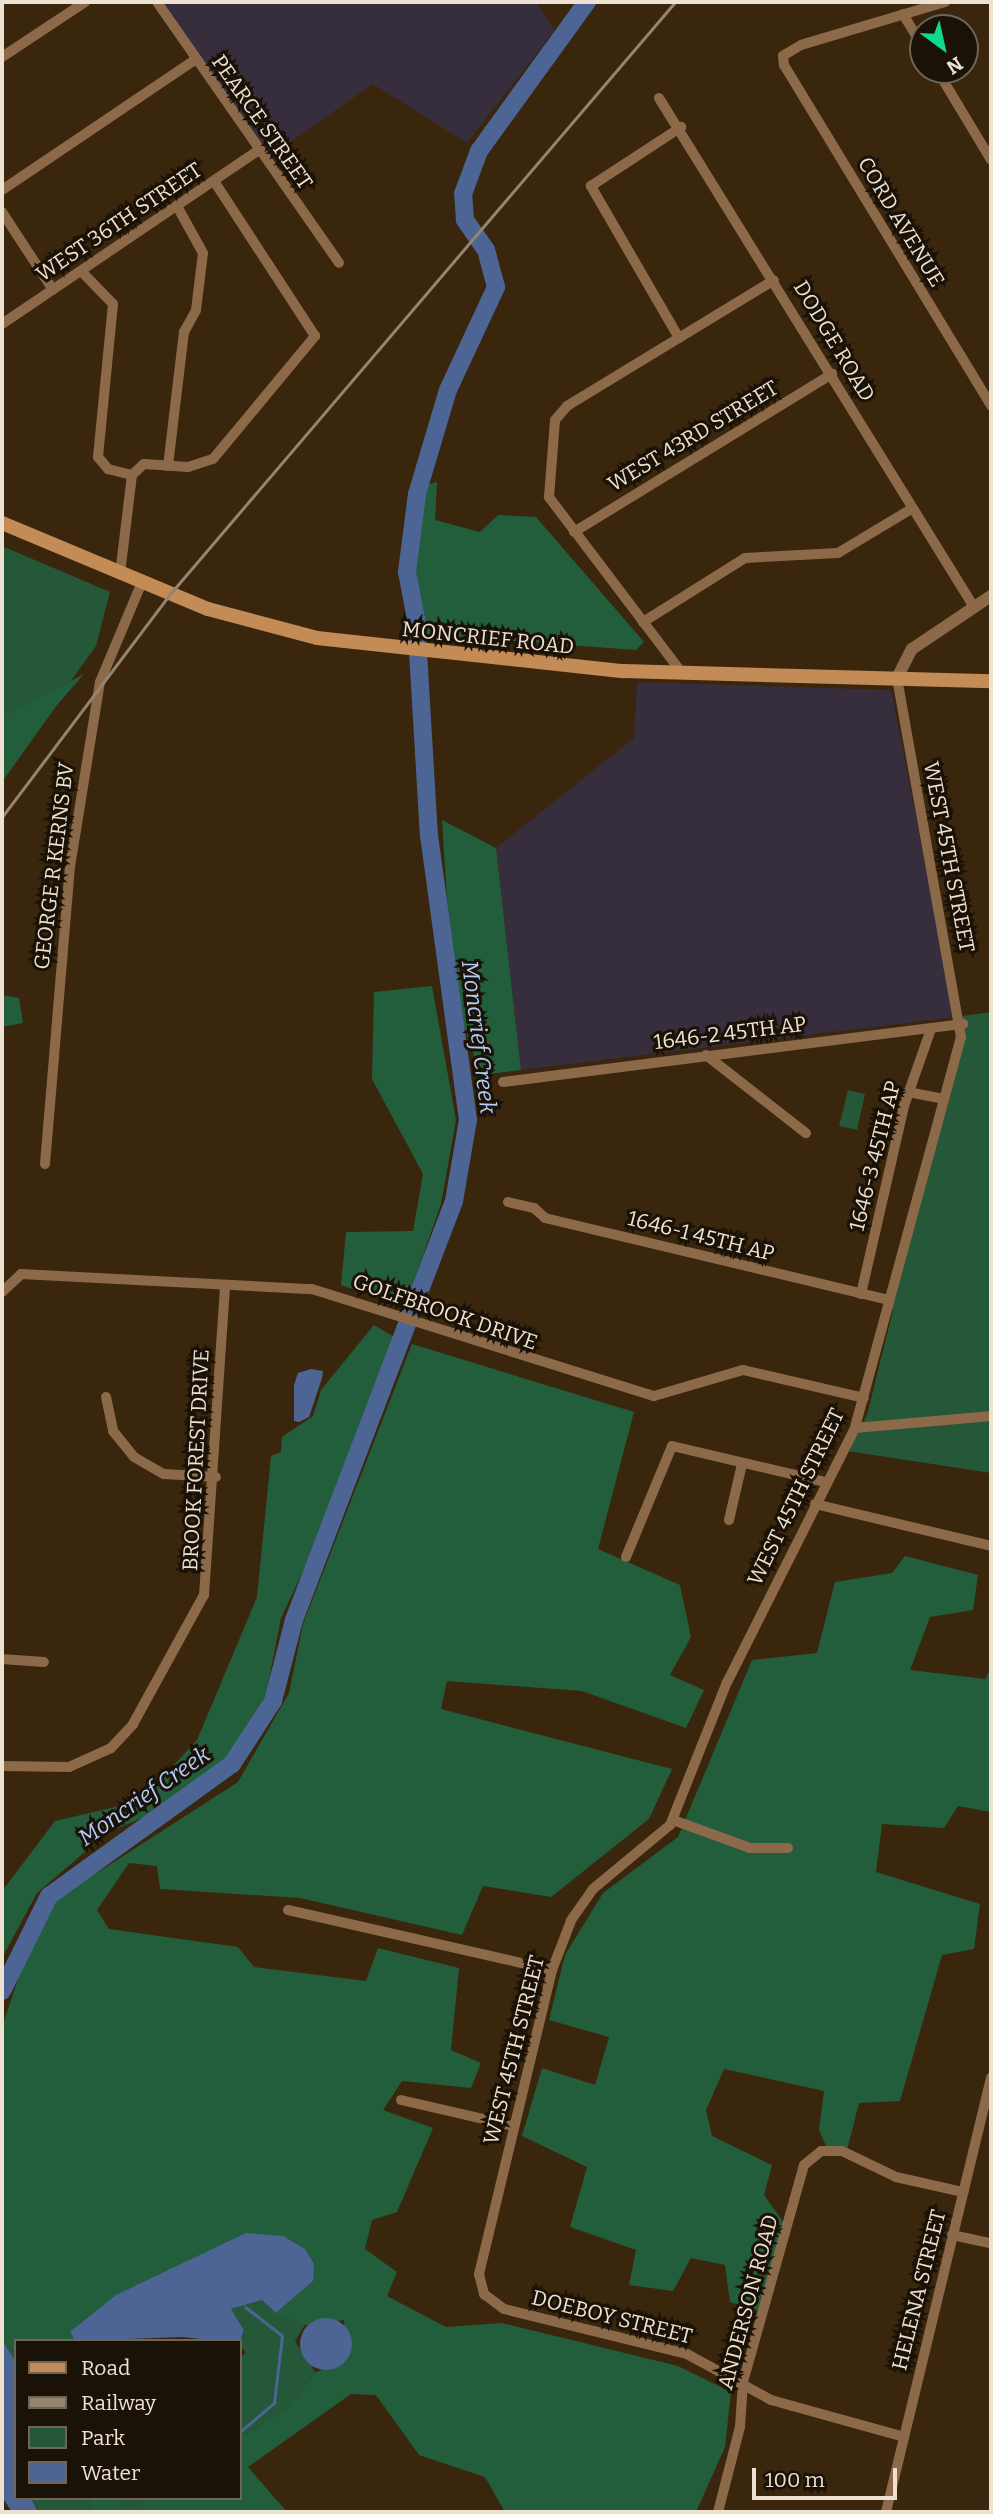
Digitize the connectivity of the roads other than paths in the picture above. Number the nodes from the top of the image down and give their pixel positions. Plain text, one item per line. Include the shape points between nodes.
1 (85, 2) edge
2 (157, 2) edge
3 (945, 2) edge
4 (903, 14) junction
5 (909, 24) edge
6 (2, 57) edge
7 (195, 59) junction
8 (945, 84) edge
9 (659, 98) dead end
10 (681, 127) junction
11 (258, 151) junction
12 (991, 160) edge
13 (214, 181) junction
14 (2, 190) edge
15 (177, 206) junction
16 (2, 212) edge
17 (339, 263) dead end
18 (81, 271) junction
19 (774, 280) junction
20 (53, 290) junction
21 (2, 324) edge
22 (679, 338) junction
23 (832, 374) junction
24 (991, 406) edge
25 (168, 467) junction
26 (132, 475) junction
27 (913, 508) junction
28 (2, 523) edge
29 (574, 532) junction
30 (120, 574) junction
31 (142, 582) junction
32 (991, 596) edge
33 (974, 607) junction
34 (643, 622) junction
35 (682, 673) junction
36 (897, 678) junction
37 (991, 681) edge
38 (962, 1024) junction
39 (931, 1029) junction
40 (706, 1055) junction
41 (503, 1082) dead end
42 (908, 1091) junction
43 (943, 1099) junction
44 (806, 1132) dead end
45 (45, 1164) dead end
46 (508, 1202) dead end
47 (225, 1285) junction
48 (4, 1287) edge
49 (861, 1294) junction
50 (888, 1300) junction
51 (106, 1397) dead end
52 (864, 1398) junction
53 (991, 1416) edge
54 (855, 1428) junction
55 (742, 1464) junction
56 (216, 1477) junction
57 (826, 1482) junction
58 (815, 1504) junction
59 (729, 1520) dead end
60 (991, 1546) edge
61 (626, 1557) dead end
62 (2, 1660) edge
63 (44, 1662) dead end
64 (2, 1766) edge
65 (673, 1820) junction
66 (788, 1848) dead end
67 (288, 1910) dead end
68 (552, 1970) junction
69 (991, 2077) edge
70 (401, 2100) dead end
71 (514, 2126) junction
72 (963, 2192) junction
73 (952, 2235) junction
74 (991, 2243) edge
75 (504, 2309) joint
76 (743, 2382) junction
77 (904, 2437) junction
78 (718, 2512) edge
79 (886, 2512) edge

1 - 6 street
2 - 7 street, PEARCE STREET
3 - 4 street
4 - 5 street
4 - 24 street, CORD AVENUE via 783,56 788,74
7 - 11 street, PEARCE STREET
7 - 14 street
8 - 12 street
9 - 10 street, DODGE ROAD
10 - 19 street, DODGE ROAD
10 - 22 street via 591,186
11 - 13 street, WEST 36TH STREET
11 - 17 street, PEARCE STREET
13 - 15 street, WEST 36TH STREET
13 - 25 street via 315,336 213,459 198,467
15 - 18 street, WEST 36TH STREET
15 - 25 street via 203,253 196,310 184,332
16 - 20 street
18 - 20 street, WEST 36TH STREET
18 - 26 street via 105,288 113,304 98,457 108,469
19 - 22 street
19 - 23 street, DODGE ROAD
20 - 21 street, WEST 36TH STREET
22 - 29 street via 559,413 545,488
23 - 27 street, DODGE ROAD
23 - 29 street, WEST 43RD STREET
25 - 26 street via 144,464
26 - 30 street
27 - 33 street, DODGE ROAD
27 - 34 street via 838,553 745,558
28 - 30 main road, MONCRIEF ROAD
29 - 34 street
30 - 31 main road, MONCRIEF ROAD
31 - 35 main road, MONCRIEF ROAD via 265,627 406,651
31 - 45 street, GEORGE R KERNS BV via 98,695 70,867
32 - 33 street
33 - 36 street via 912,649
34 - 35 street
35 - 36 main road, MONCRIEF ROAD
36 - 37 main road, MONCRIEF ROAD
36 - 38 street, WEST 45TH STREET
38 - 39 street, 1646-2 45TH AP
38 - 43 street, WEST 45TH STREET
39 - 40 street, 1646-2 45TH AP
39 - 42 street, 1646-3 45TH AP
40 - 41 street, 1646-2 45TH AP
40 - 44 street
42 - 43 street
42 - 49 street, 1646-3 45TH AP
43 - 50 street, WEST 45TH STREET
46 - 49 street, 1646-1 45TH AP via 534,1208 545,1218
47 - 48 street, GOLFBROOK DRIVE via 21,1274
47 - 52 street, GOLFBROOK DRIVE via 312,1289 654,1396 743,1370
47 - 56 street, BROOK FOREST DRIVE
49 - 50 street, 1646-1 45TH AP
50 - 52 street, WEST 45TH STREET
51 - 56 street via 113,1431 134,1457 164,1474
52 - 54 street, WEST 45TH STREET
53 - 54 street
54 - 57 street, WEST 45TH STREET
55 - 57 street
55 - 59 street
55 - 61 street via 672,1446
56 - 64 street, BROOK FOREST DRIVE via 208,1583 132,1724 85,1762 49,1769
57 - 58 street, WEST 45TH STREET
58 - 60 street
58 - 65 street, WEST 45TH STREET via 727,1682
62 - 63 street
65 - 66 street via 750,1848
65 - 68 street, WEST 45TH STREET via 593,1889
67 - 68 street
68 - 71 street, WEST 45TH STREET
69 - 72 street, HELENA STREET
70 - 71 street
71 - 75 street, WEST 45TH STREET via 479,2274 484,2294
72 - 73 street, HELENA STREET
72 - 76 street, ANDERSON ROAD via 895,2177 842,2151 821,2151 804,2165
73 - 74 street
73 - 77 street, HELENA STREET
75 - 76 street, DOEBOY STREET via 687,2354
76 - 77 street, DOEBOY STREET via 771,2400
76 - 78 street, ANDERSON ROAD via 740,2427
77 - 79 street, HELENA STREET

